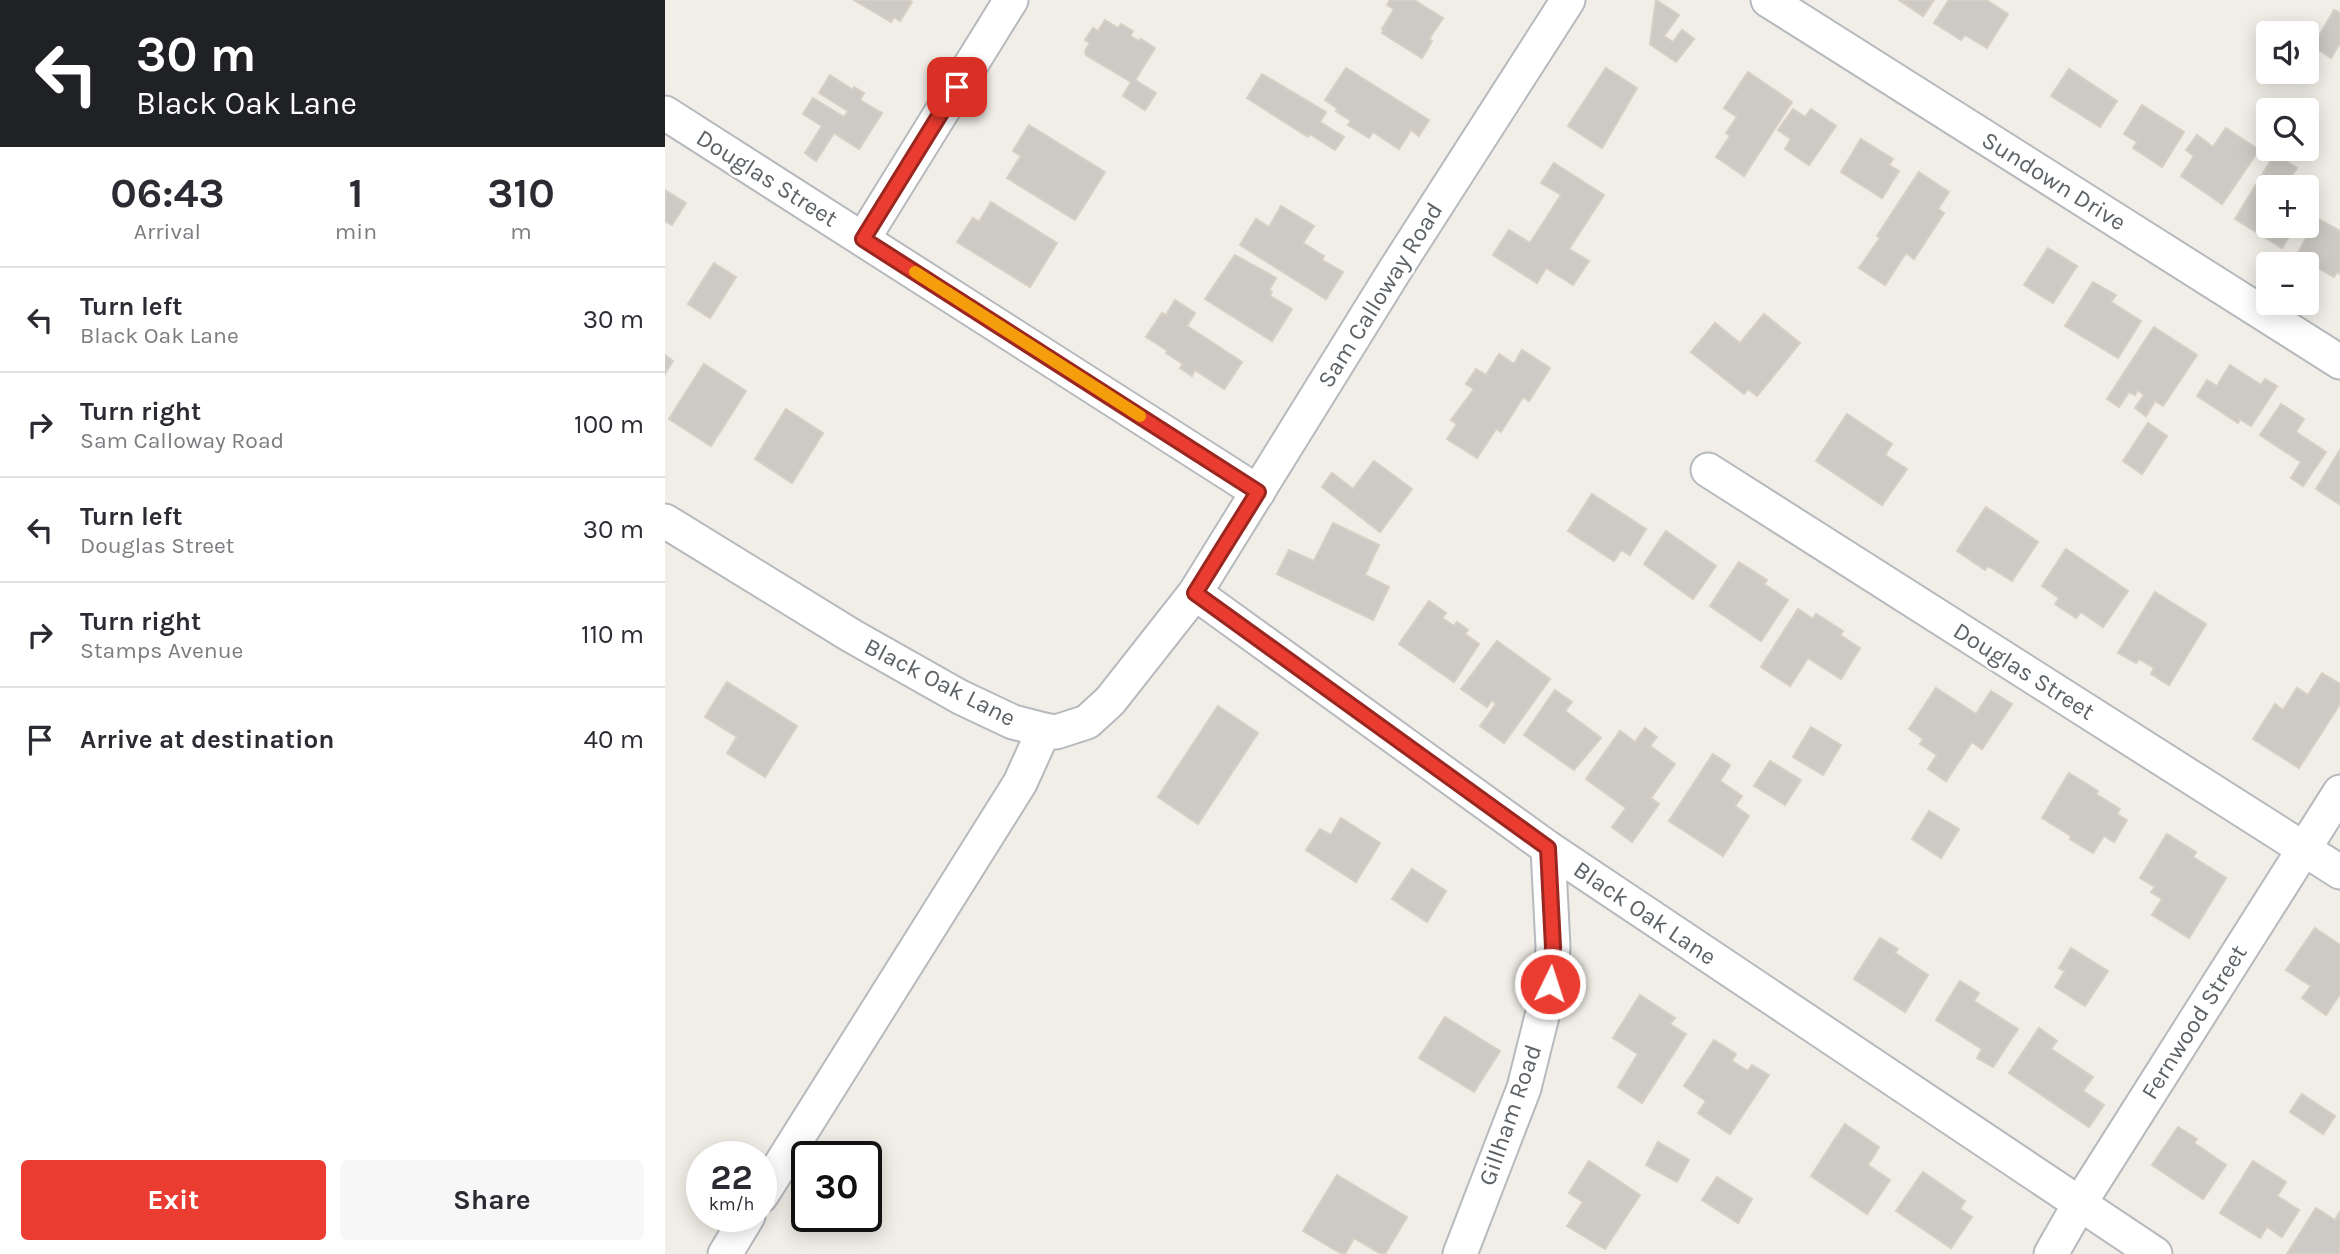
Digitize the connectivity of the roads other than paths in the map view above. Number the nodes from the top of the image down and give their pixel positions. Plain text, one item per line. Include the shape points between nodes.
1 (1011, 0) edge
2 (1568, 0) edge
3 (1768, 0) edge
4 (665, 113) edge
5 (863, 239) junction
6 (2340, 362) edge
7 (1708, 470) dead end
8 (1258, 492) junction
9 (665, 520) edge
10 (1195, 593) junction
11 (1044, 730) junction
12 (2340, 792) edge
13 (1548, 848) junction
14 (2304, 849) junction
15 (2340, 872) edge
16 (777, 1170) edge
17 (2080, 1203) junction
18 (738, 1232) edge
19 (725, 1254) edge
20 (1460, 1254) edge
21 (2051, 1254) edge
22 (2155, 1254) edge

1 - 5 street
2 - 8 street, Sam Calloway Road
3 - 6 street, Sundown Drive
4 - 5 street, Douglas Street
5 - 8 street, Douglas Street
7 - 14 street, Douglas Street
8 - 10 street, Sam Calloway Road
9 - 11 street, Black Oak Lane via 960,697 1013,722
10 - 11 street, Black Oak Lane via 1110,701 1087,722 1056,732
10 - 13 street, Black Oak Lane
11 - 16 street via 1020,783
12 - 14 street, Fernwood Street
13 - 17 street, Black Oak Lane
13 - 20 street, Gillham Road via 1553,947 1550,984 1524,1088
14 - 15 street, Douglas Street
14 - 17 street, Fernwood Street
17 - 21 street, Fernwood Street
17 - 22 street, Black Oak Lane
18 - 19 street

